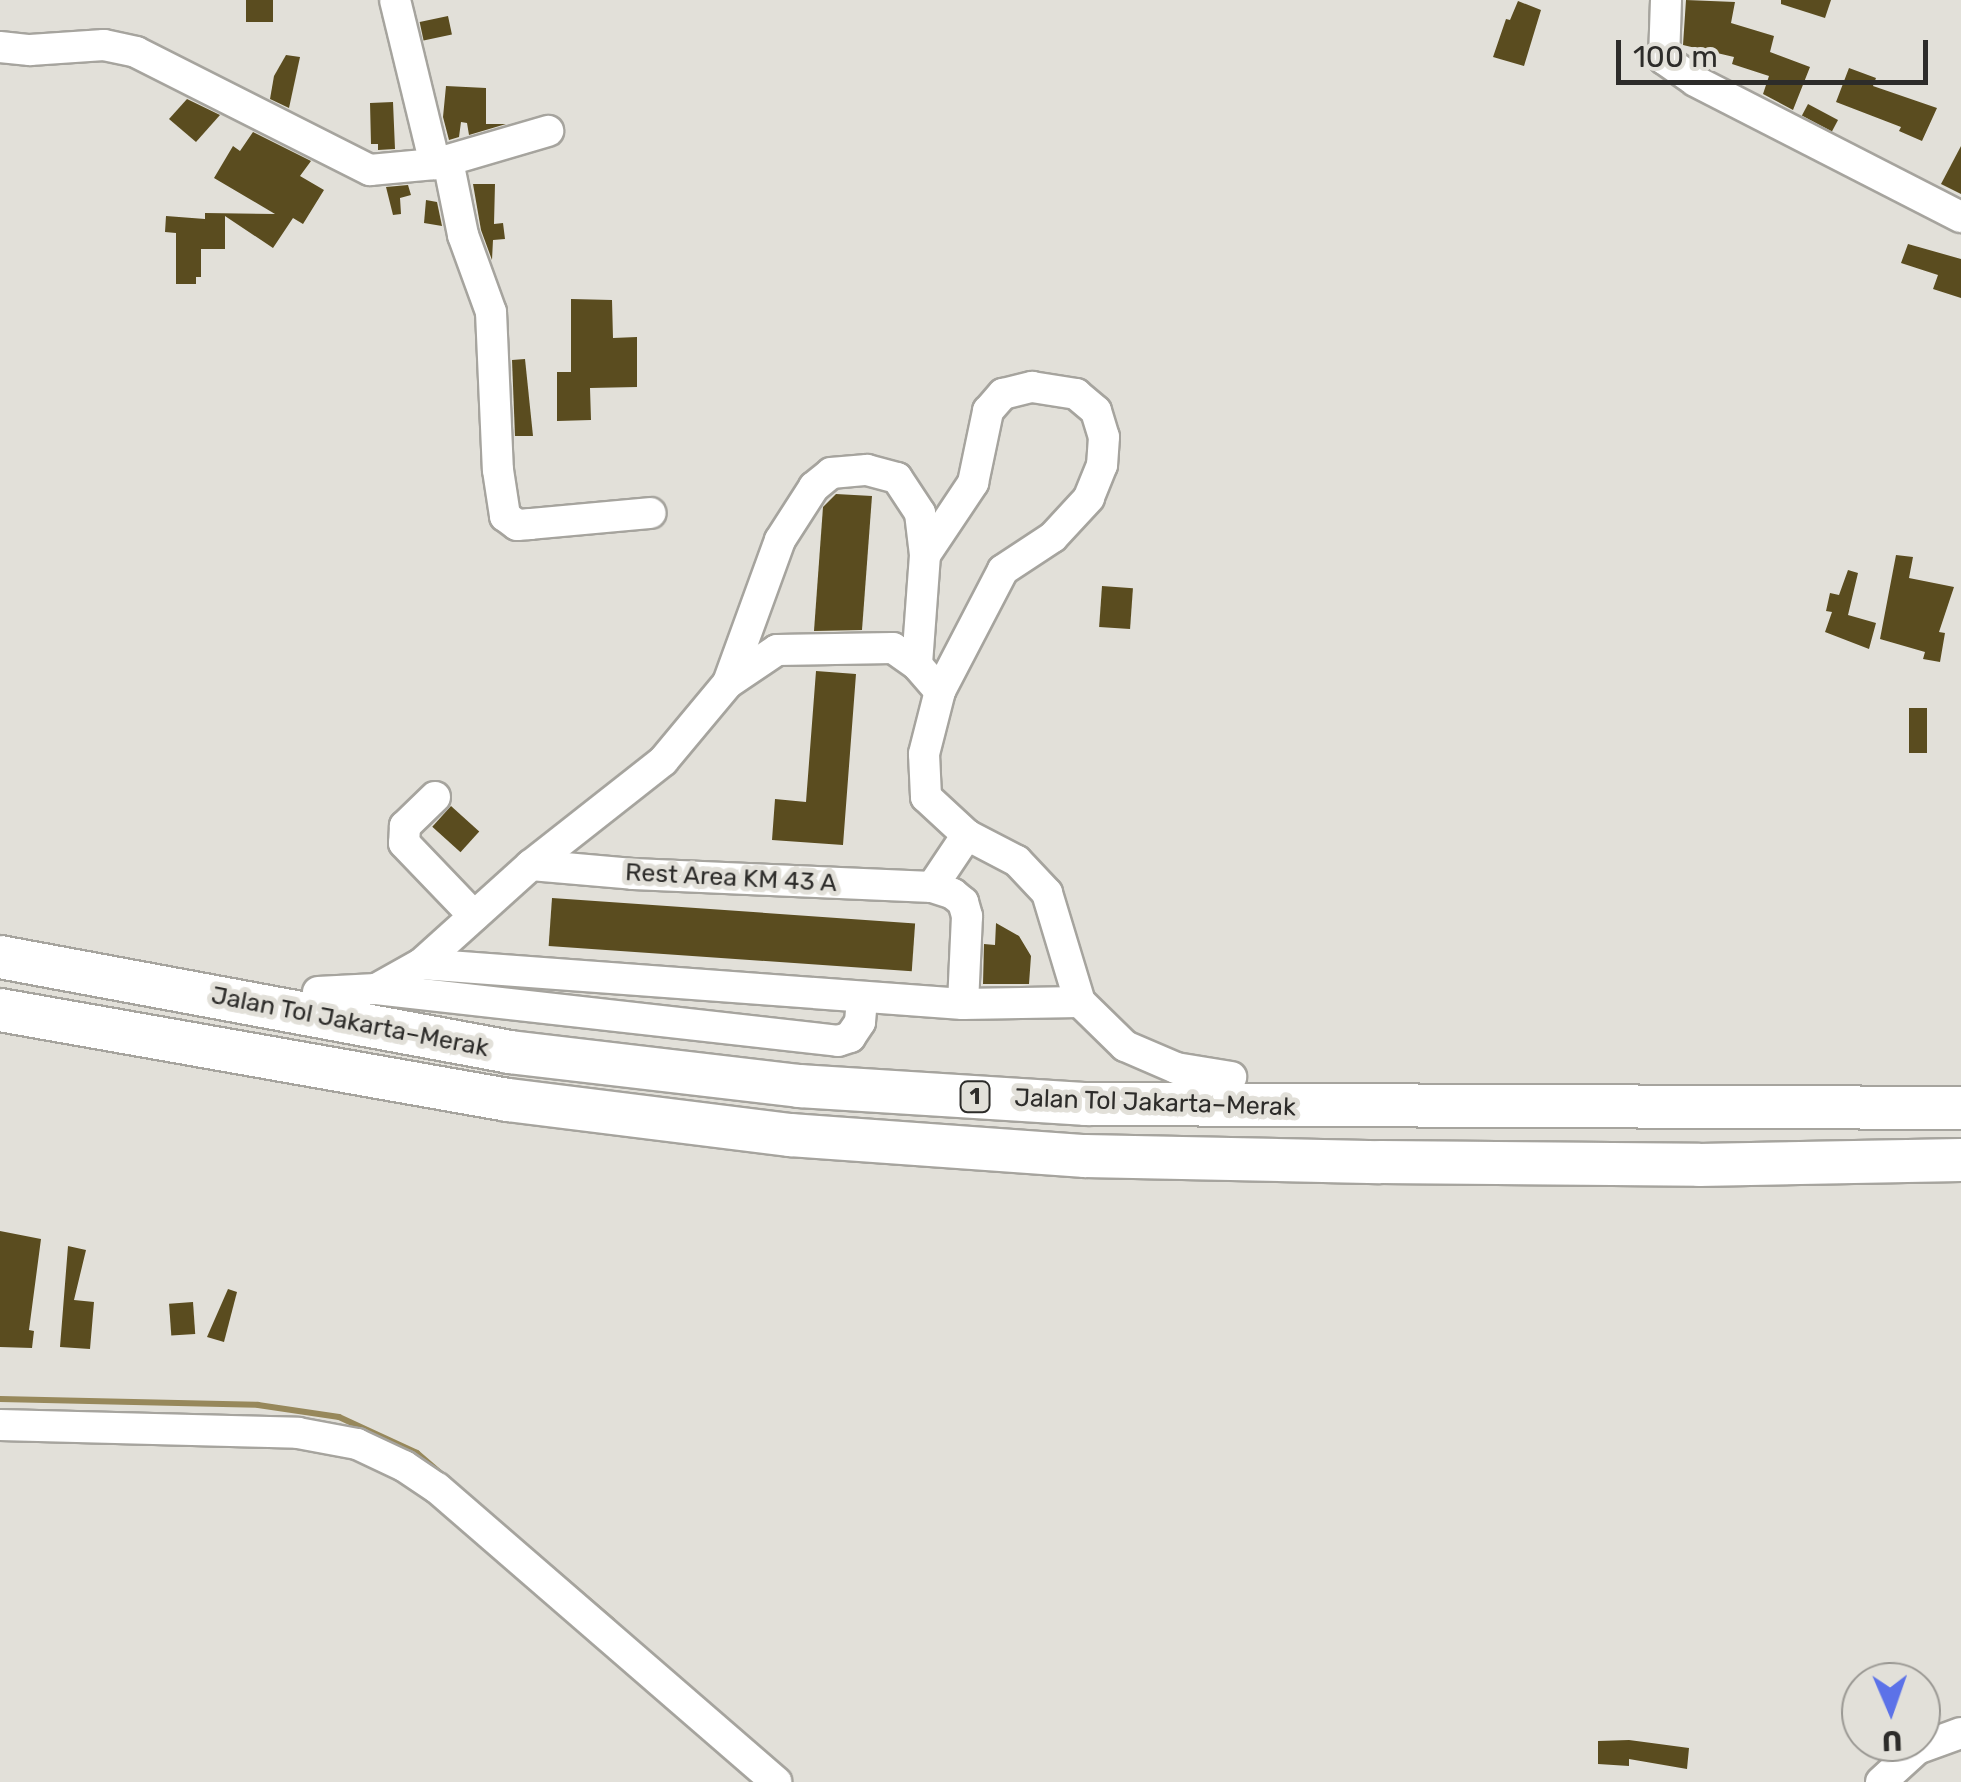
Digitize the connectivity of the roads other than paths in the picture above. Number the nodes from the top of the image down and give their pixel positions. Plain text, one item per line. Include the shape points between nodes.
1 (395, 0) edge
2 (1666, 0) edge
3 (0, 47) edge
4 (548, 131) dead end
5 (441, 162) junction
6 (1961, 217) edge
7 (651, 513) dead end
8 (925, 555) junction
9 (917, 666) junction
10 (728, 683) junction
11 (940, 691) junction
12 (434, 797) dead end
13 (967, 835) junction
14 (531, 865) junction
15 (932, 888) junction
16 (474, 916) junction
17 (0, 941) edge
18 (0, 957) edge
19 (421, 964) junction
20 (631, 982) junction
21 (376, 989) junction
22 (318, 992) joint
23 (862, 998) junction
24 (1080, 1002) junction
25 (963, 1004) junction
26 (0, 1010) edge
27 (630, 1017) junction
28 (1232, 1077) joint
29 (1961, 1108) edge
30 (1693, 1110) junction
31 (1961, 1160) edge
32 (0, 1424) edge
33 (1961, 1733) edge
34 (776, 1782) edge
35 (1881, 1782) edge

1 - 5 street
2 - 6 street via 1664,59 1695,82
3 - 5 street via 104,45 136,52 354,165 384,171
4 - 5 street
5 - 7 street via 492,312 505,516 530,524
8 - 9 street
8 - 10 street via 920,513 898,478 867,470 831,473 814,487 780,540
8 - 11 street via 973,483 988,410 1003,394 1032,386 1076,394 1096,411 1103,451 1090,498 1053,537 1003,570
9 - 10 street via 893,648 777,650
9 - 11 street
10 - 14 street via 663,762
11 - 13 street via 924,754 926,797
12 - 16 street via 405,826 404,843
13 - 15 street
13 - 24 street via 1017,862 1047,893
14 - 15 street, Rest Area KM 43 A
14 - 16 street
15 - 25 street via 958,897 967,916
16 - 19 street
17 - 22 highway
18 - 30 highway, Jalan Tol Jakarta–Merak / 1 via 510,1052 800,1086 1086,1104
19 - 20 street
19 - 21 street
20 - 23 street
20 - 27 street
21 - 22 street
21 - 27 street
23 - 25 street
23 - 27 street via 860,1022 838,1042
24 - 25 street
24 - 28 street via 1126,1046 1176,1068
26 - 31 highway, Jalan Tol Jakarta–Merak / 1 via 508,1100 810,1136 1085,1156 1700,1165
28 - 30 highway via 1312,1088
29 - 30 highway, Jalan Tol Jakarta–Merak / 1
32 - 34 street via 298,1433 357,1444 389,1458 499,1539
33 - 35 street via 1917,1750

